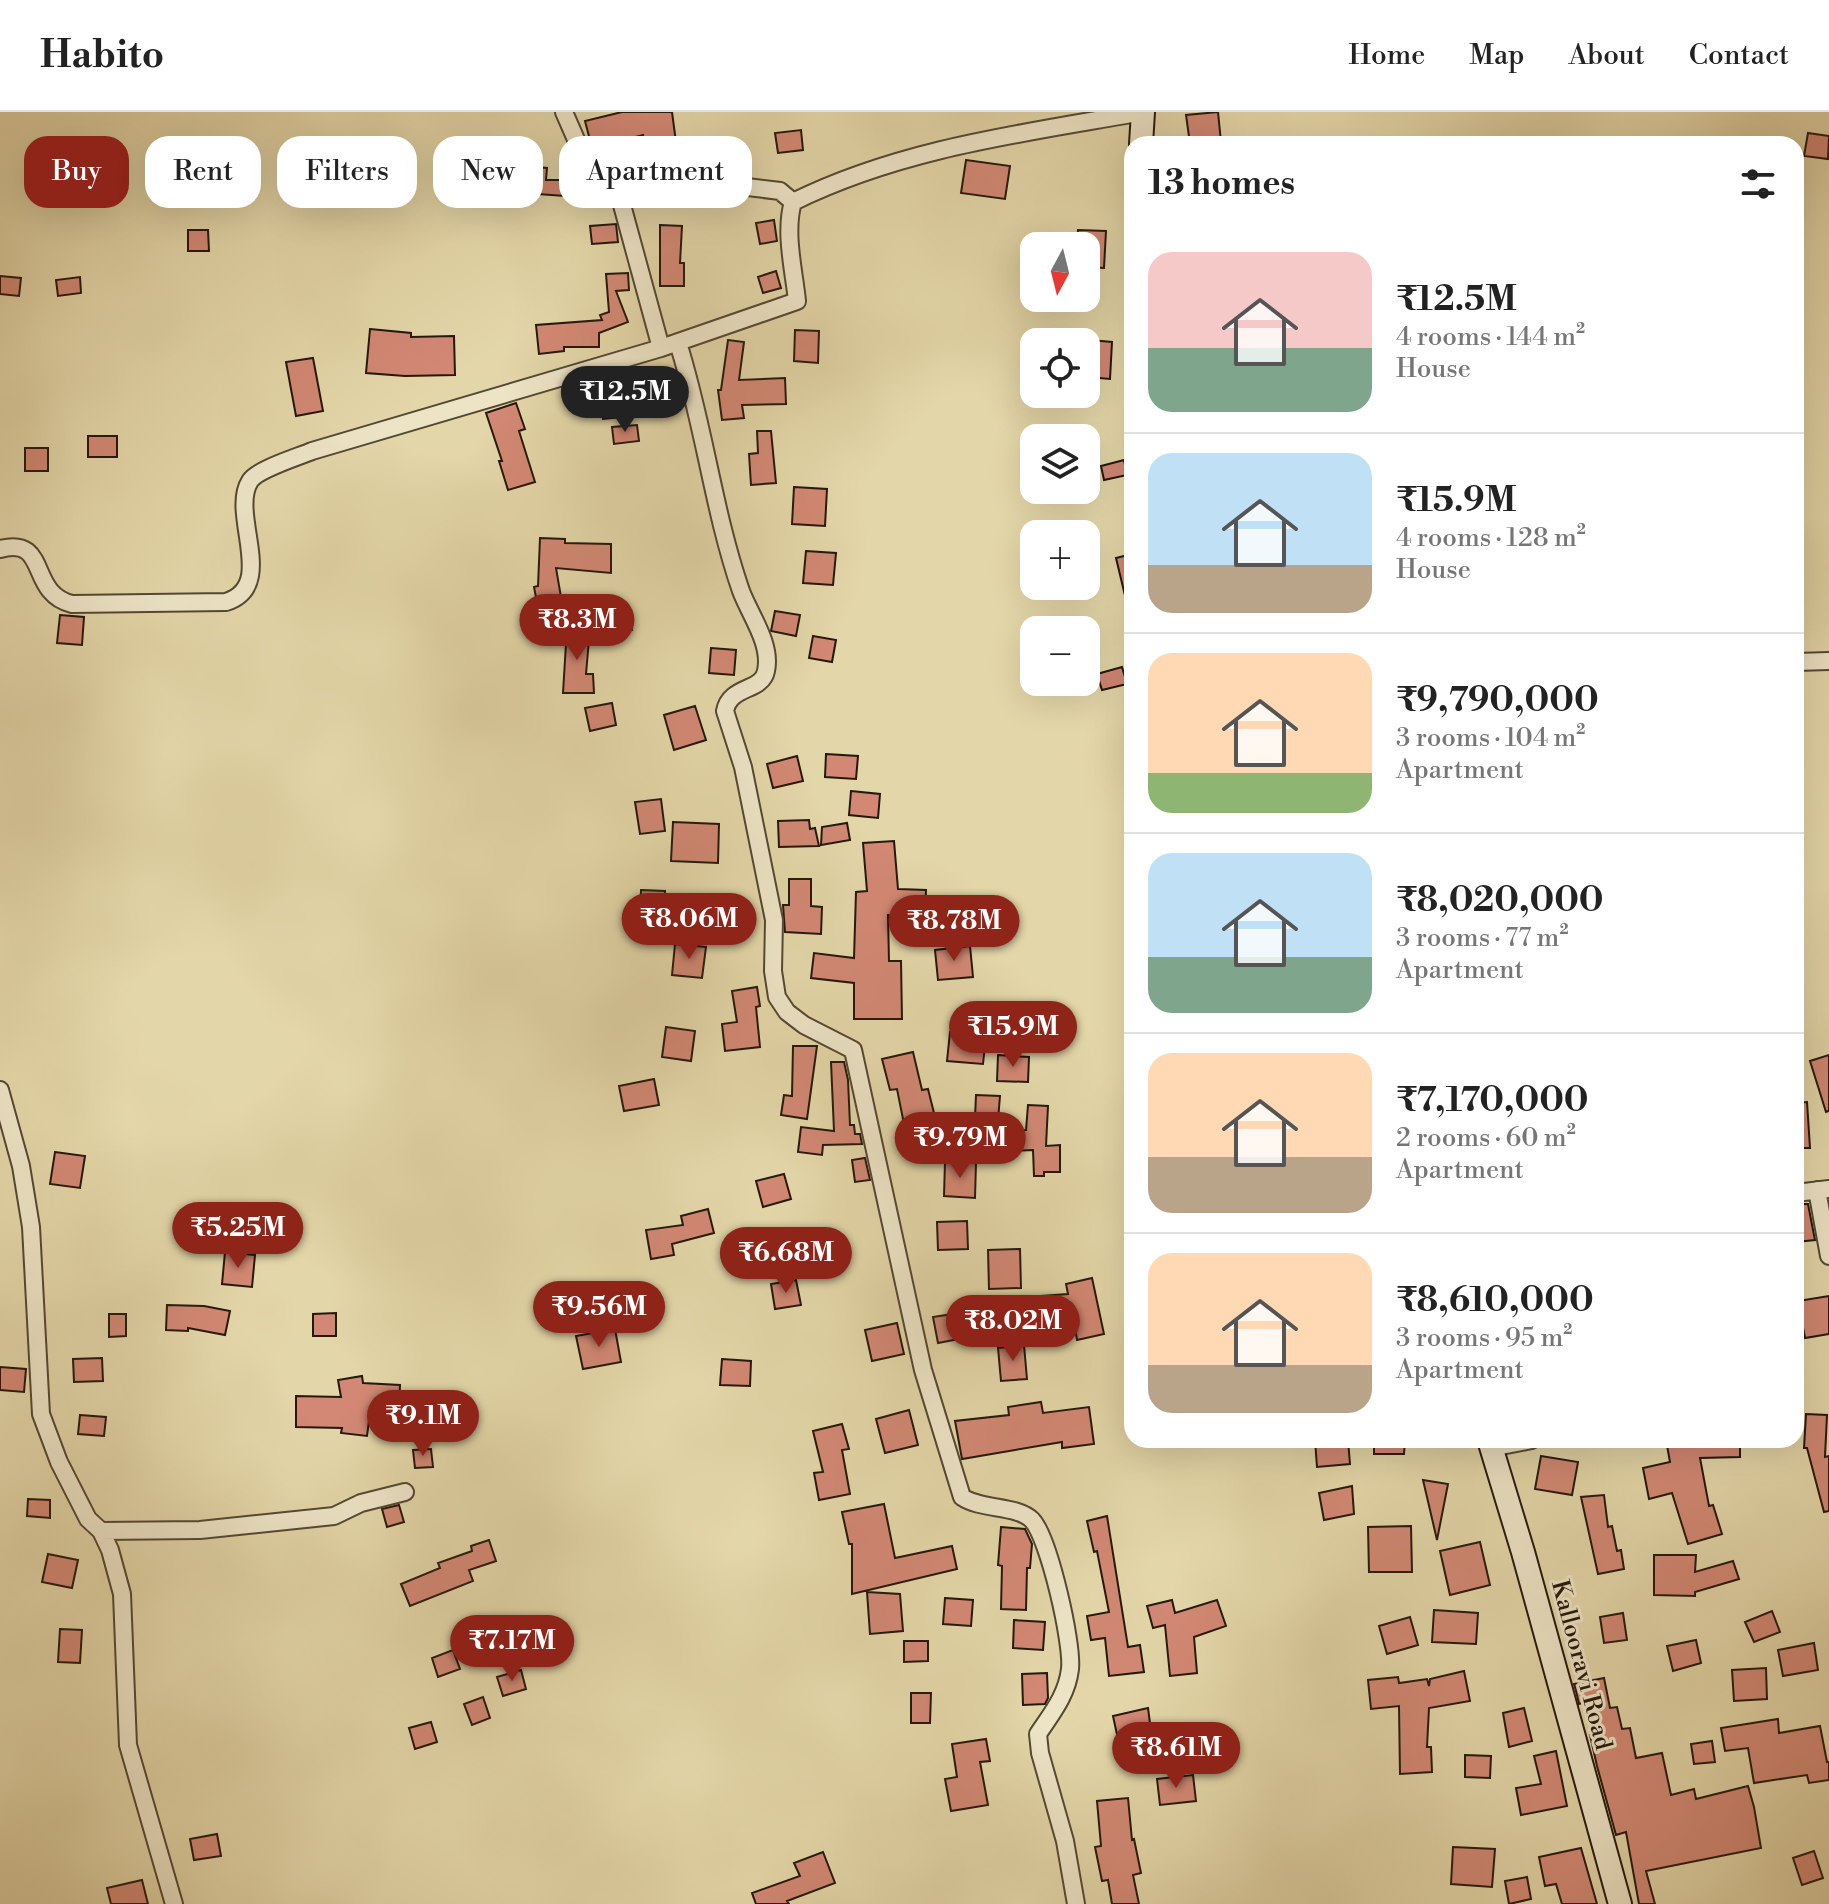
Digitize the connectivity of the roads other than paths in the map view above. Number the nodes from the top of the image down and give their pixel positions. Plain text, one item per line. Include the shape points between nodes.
1 (564, 112) edge
2 (1143, 112) edge
3 (574, 136) edge
4 (1142, 136) edge
5 (752, 188) edge
6 (793, 202) junction
7 (623, 208) edge
8 (678, 343) junction
9 (661, 348) junction
10 (0, 549) edge
11 (1829, 661) edge
12 (1804, 662) edge
13 (0, 1090) edge
14 (1823, 1190) edge
15 (1829, 1256) edge
16 (1491, 1448) edge
17 (405, 1492) dead end
18 (101, 1531) junction
19 (174, 1904) edge
20 (1076, 1904) edge
21 (1620, 1904) edge

1 - 3 street
2 - 4 main road
2 - 6 street via 958,144 846,177
5 - 6 street via 780,191
6 - 8 street via 790,235 797,301
7 - 9 street
8 - 9 street
8 - 20 street via 741,592 766,659 762,679 731,696 725,711 763,857 774,920 777,997 804,1025 853,1050 923,1370 962,1497 1023,1514 1033,1521 1046,1551 1071,1666 1064,1696 1038,1734
9 - 10 street via 312,451 257,475 248,483 245,508 248,583 238,598 226,602 61,601 25,548
11 - 12 street
13 - 18 street via 31,1227 41,1414 88,1519
14 - 15 street
16 - 21 main road, Kallooravi Road
17 - 18 street via 334,1516 200,1530
18 - 19 street via 122,1594 128,1745

